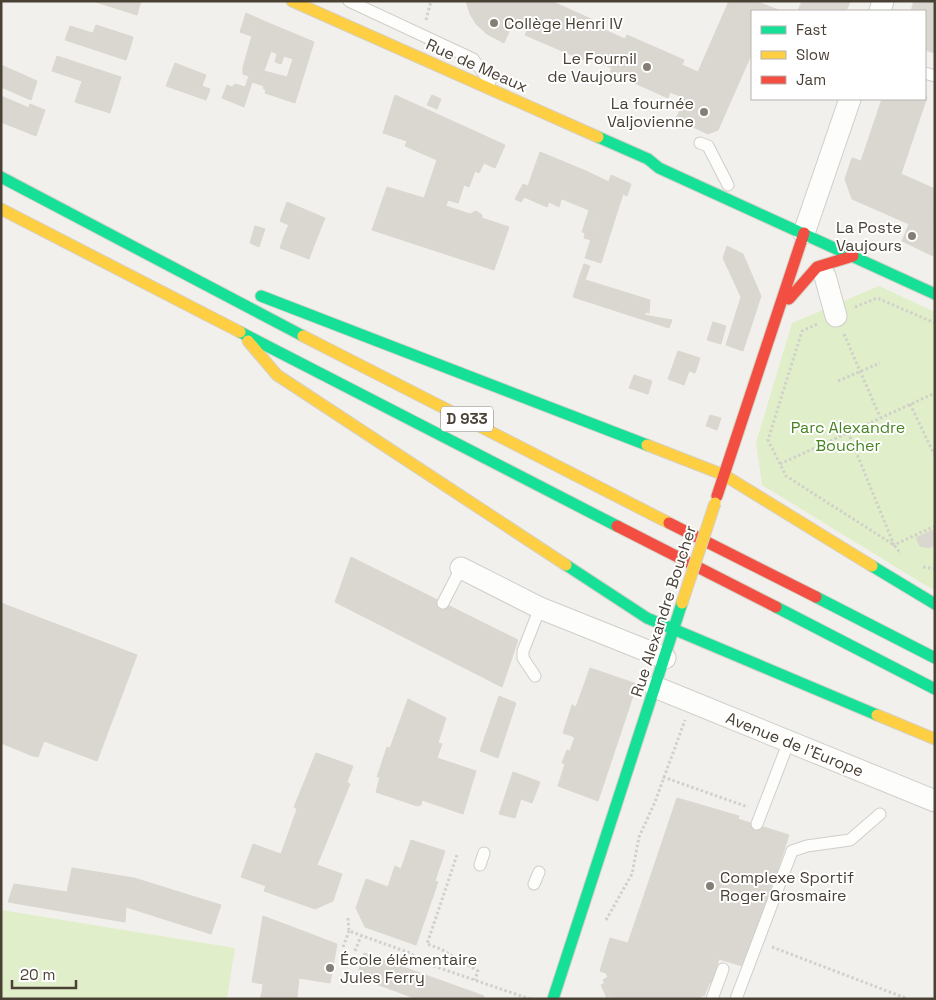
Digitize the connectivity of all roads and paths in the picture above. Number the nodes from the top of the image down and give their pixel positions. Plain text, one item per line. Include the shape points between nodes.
1 (292, 1) edge
2 (349, 1) edge
3 (496, 92) junction
4 (850, 100) edge
5 (700, 143) dead end
6 (648, 159) junction
7 (1, 177) edge
8 (732, 187) joint
9 (1, 209) edge
10 (804, 220) junction
11 (853, 256) junction
12 (825, 276) dead end
13 (191, 279) junction
14 (935, 286) edge
15 (935, 294) edge
16 (778, 314) junction
17 (836, 316) junction
18 (935, 323) edge
19 (238, 330) junction
20 (880, 363) dead end
21 (860, 371) junction
22 (838, 381) dead end
23 (935, 393) edge
24 (910, 404) junction
25 (880, 417) junction
26 (848, 432) junction
27 (935, 456) edge
28 (780, 464) junction
29 (724, 476) junction
30 (935, 526) edge
31 (894, 545) junction
32 (903, 556) dead end
33 (915, 565) dead end
34 (461, 568) joint
35 (935, 569) edge
36 (443, 603) dead end
37 (935, 604) edge
38 (540, 608) junction
39 (674, 631) junction
40 (665, 658) junction
41 (935, 658) edge
42 (535, 676) dead end
43 (655, 687) junction
44 (935, 689) edge
45 (688, 714) dead end
46 (935, 739) edge
47 (789, 741) junction
48 (663, 777) junction
49 (935, 801) edge
50 (761, 812) junction
51 (880, 814) dead end
52 (756, 824) dead end
53 (484, 853) dead end
54 (457, 855) dead end
55 (480, 865) dead end
56 (539, 872) dead end
57 (534, 884) dead end
58 (348, 918) dead end
59 (604, 925) dead end
60 (349, 931) junction
61 (361, 936) junction
62 (757, 941) junction
63 (344, 947) dead end
64 (356, 951) dead end
65 (723, 969) dead end
66 (475, 980) junction
67 (531, 999) edge
68 (553, 999) edge
69 (712, 999) edge
70 (736, 999) edge
71 (908, 999) edge

1 - 3 main road, Rue de Meaux
2 - 3 lane via 473,58
3 - 6 main road, Rue de Meaux via 535,103
4 - 10 street
5 - 8 lane via 708,146
6 - 8 main road, Rue de Meaux via 662,159
6 - 10 main road, Rue de Meaux via 659,168
7 - 13 main road, D 933
9 - 19 main road, D 933
10 - 11 main road, Rue de Meaux
10 - 14 main road, Rue de Meaux via 821,232
10 - 16 main road, Rue Alexandre Boucher
11 - 15 main road, Rue de Meaux
11 - 16 main road via 817,267
12 - 17 street
13 - 29 main road via 256,294
13 - 41 main road, D 933
16 - 29 main road, Rue Alexandre Boucher
17 - 18 path via 877,298
17 - 21 path
17 - 28 path via 802,331 768,440
19 - 39 main road via 277,375 639,614
19 - 44 main road, D 933
20 - 21 path
21 - 22 path
21 - 25 path
23 - 24 path
24 - 25 path
24 - 27 path
25 - 26 path
26 - 28 path
26 - 31 path
28 - 31 path via 786,476
29 - 37 main road
29 - 39 main road, Rue Alexandre Boucher, bridge
30 - 31 path
31 - 32 path
33 - 35 path
34 - 36 lane
34 - 38 street
38 - 40 street
38 - 42 lane via 523,651 523,658
39 - 40 main road, Rue Alexandre Boucher
39 - 46 main road
40 - 43 main road, Rue Alexandre Boucher
43 - 47 street, Avenue de l'Europe
43 - 68 main road, Rue Alexandre Boucher
45 - 48 path
47 - 49 street, Avenue de l'Europe
47 - 50 lane
48 - 50 path
48 - 59 path via 639,837 632,874
50 - 52 lane
51 - 62 lane via 850,840 792,851
53 - 55 lane
54 - 66 path via 427,944 478,971
56 - 57 lane
58 - 60 path
60 - 61 path
60 - 63 path
61 - 64 path
61 - 66 path
62 - 70 lane
62 - 71 path
65 - 69 lane
66 - 67 path

